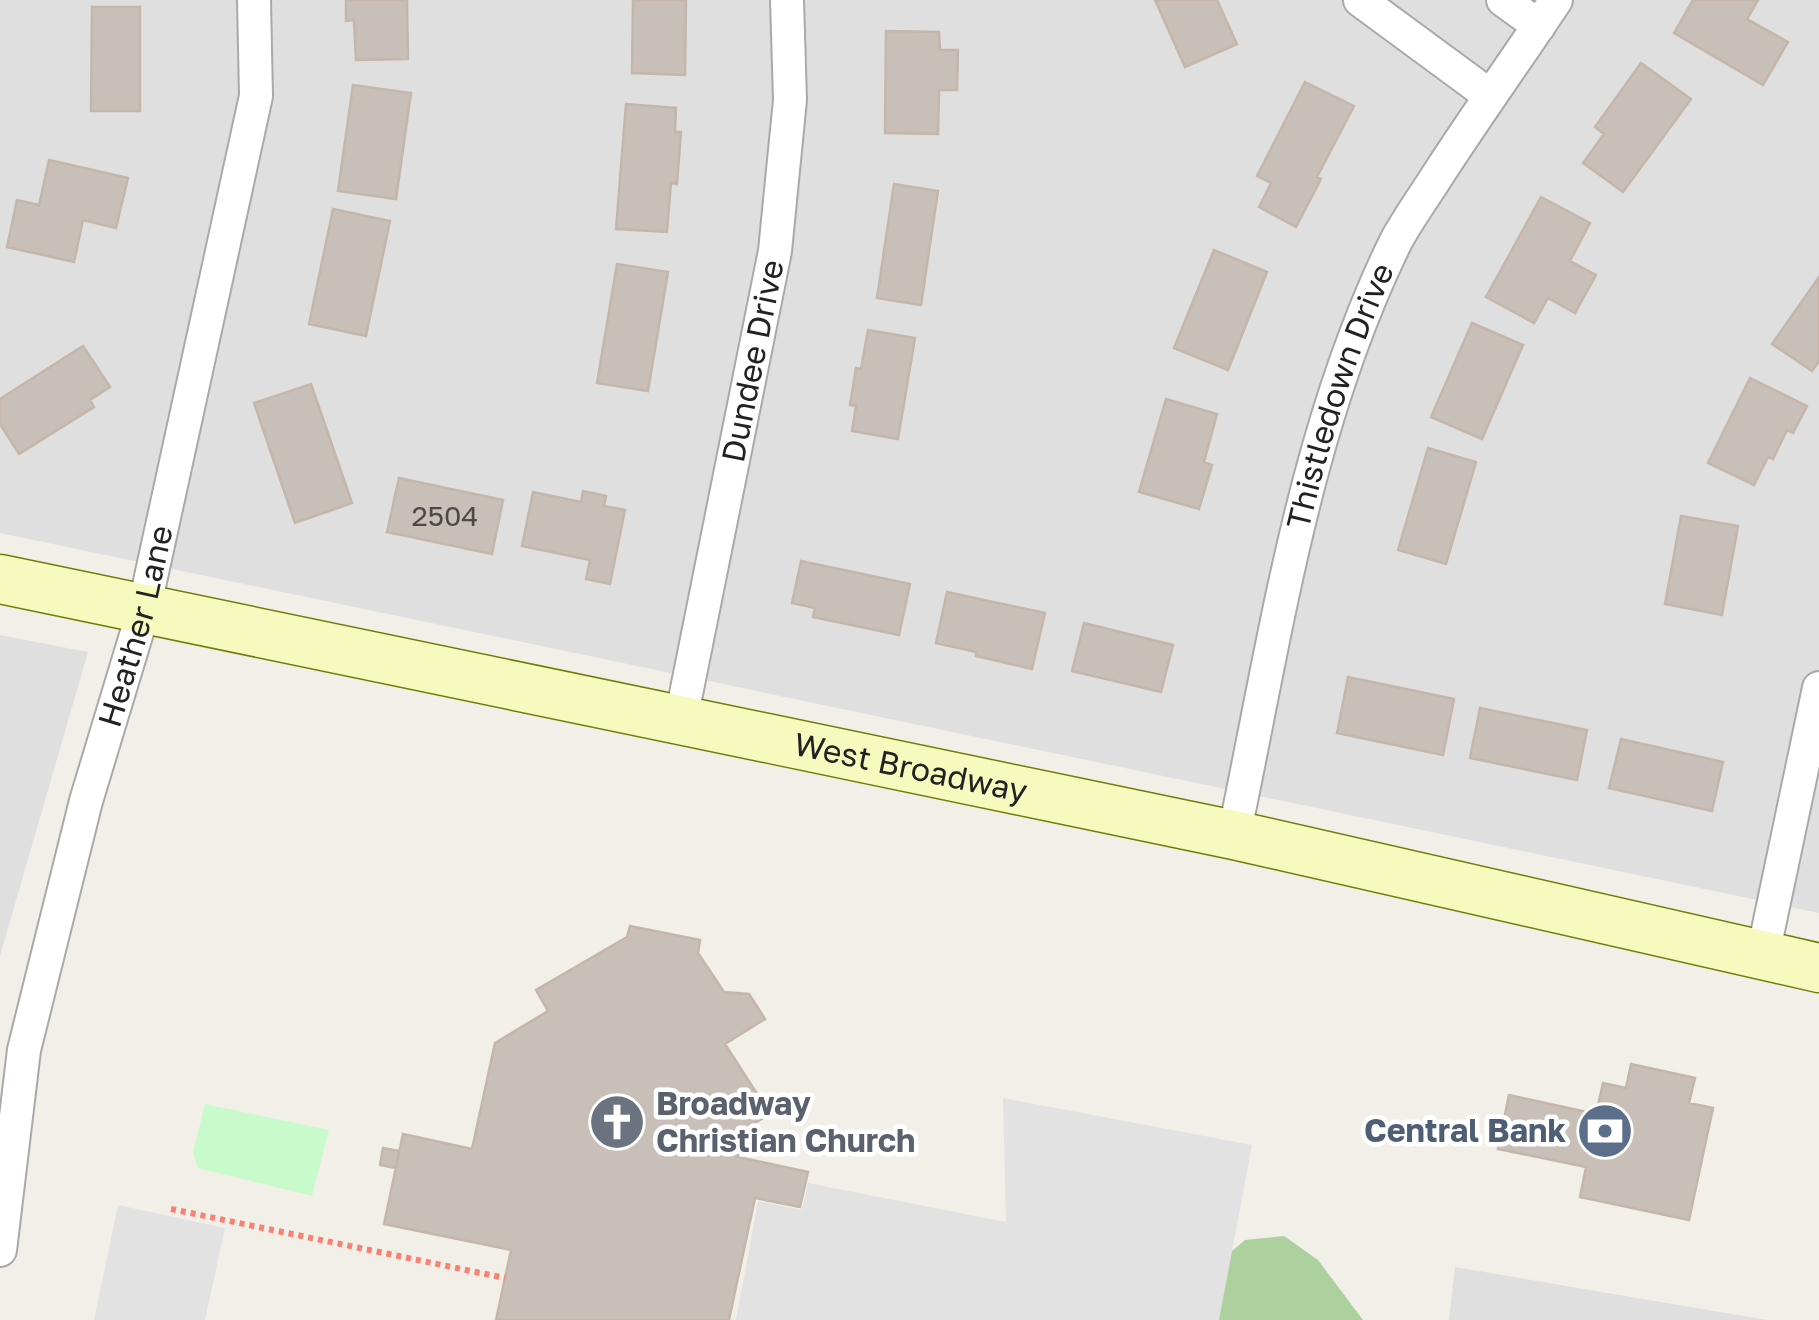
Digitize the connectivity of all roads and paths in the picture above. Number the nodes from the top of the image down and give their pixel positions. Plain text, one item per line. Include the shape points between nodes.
1 (254, 0) edge
2 (786, 0) edge
3 (1360, 0) edge
4 (1503, 0) edge
5 (1548, 13) edge
6 (1489, 96) junction
7 (0, 579) edge
8 (144, 608) junction
9 (1819, 688) edge
10 (681, 719) junction
11 (1234, 835) junction
12 (1763, 954) junction
13 (1819, 968) edge
14 (171, 1209) dead end
15 (0, 1250) edge
16 (505, 1278) dead end

1 - 8 street, Heather Lane via 256,96
2 - 10 street, Dundee Drive via 790,100 775,252
3 - 6 street
4 - 5 street
5 - 6 street, Thistledown Drive
6 - 11 street, Thistledown Drive via 1398,237 1328,410
7 - 8 main road, West Broadway
8 - 10 main road, West Broadway
8 - 15 street, Heather Lane via 86,801 24,1050
9 - 12 street
10 - 11 main road, West Broadway
11 - 12 main road, West Broadway
12 - 13 main road, West Broadway
14 - 16 path

